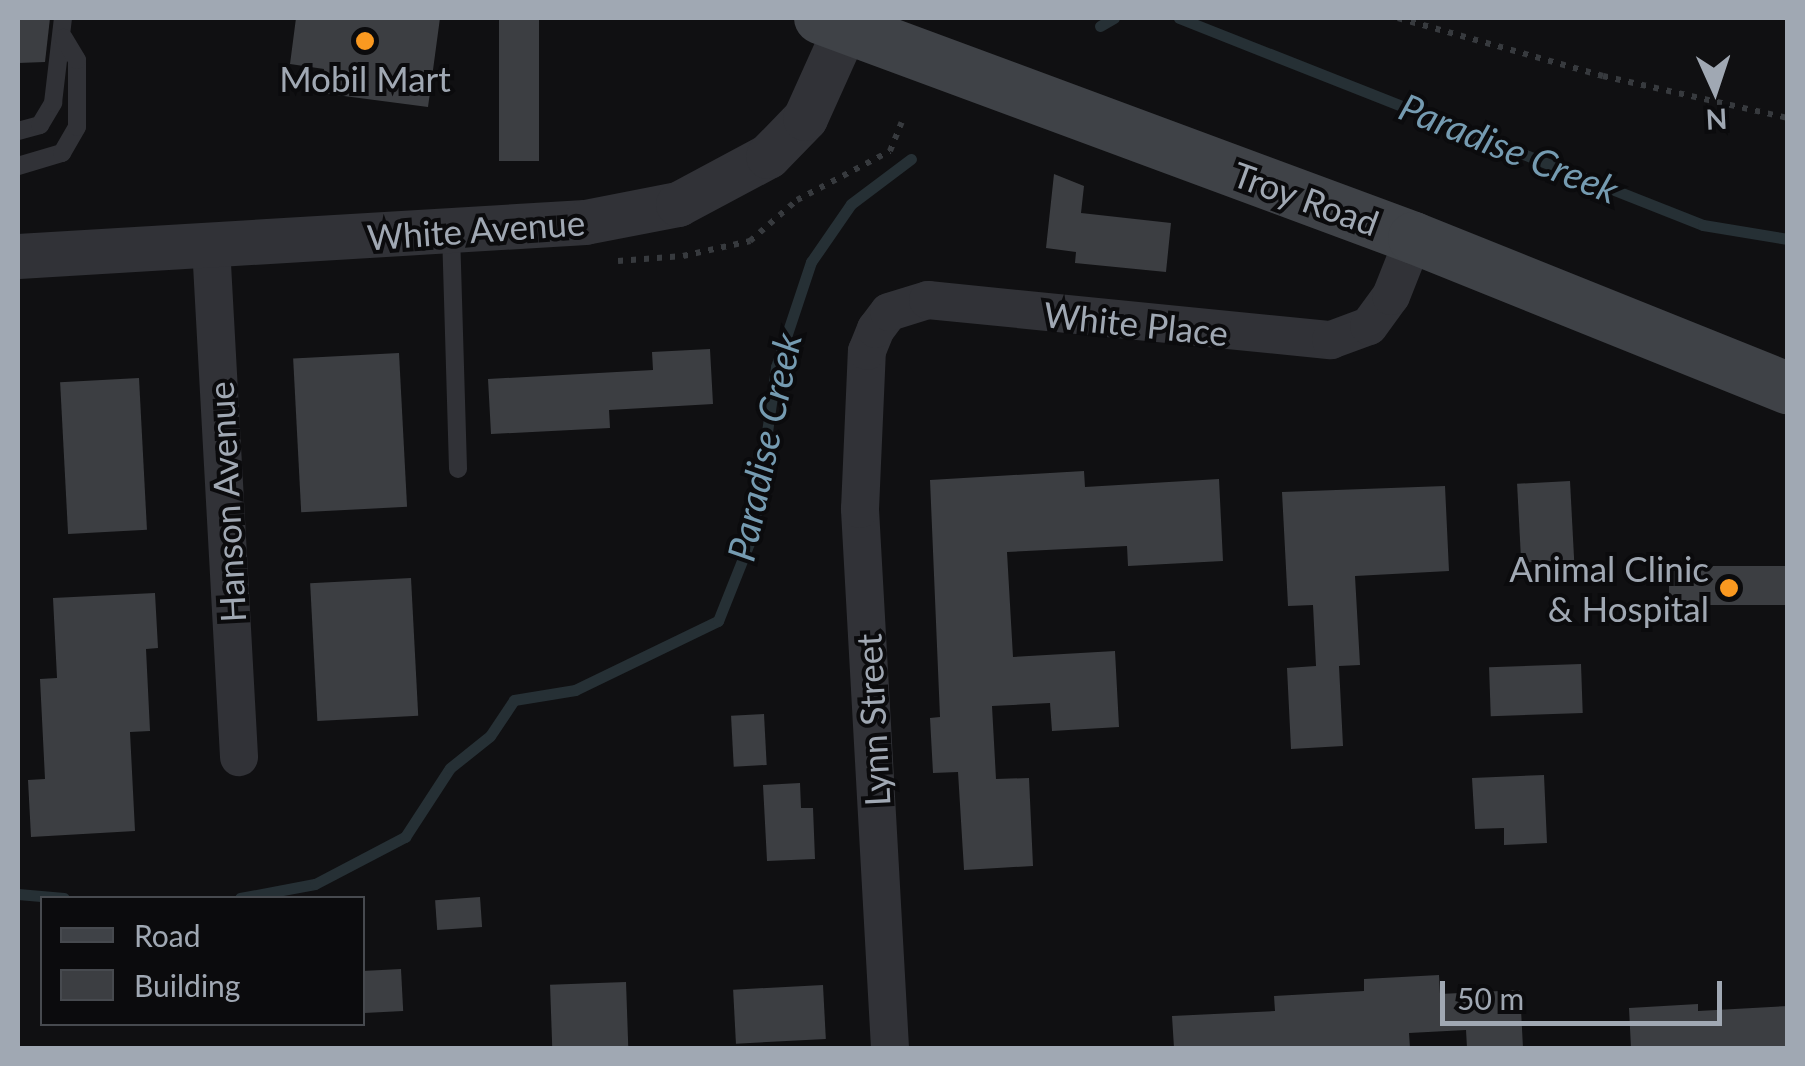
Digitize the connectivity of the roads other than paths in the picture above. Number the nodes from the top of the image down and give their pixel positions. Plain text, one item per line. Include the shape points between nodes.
1 (63, 18) edge
2 (839, 21) edge
3 (64, 38) junction
4 (18, 131) edge
5 (18, 166) edge
6 (451, 232) junction
7 (1414, 238) junction
8 (211, 246) junction
9 (18, 256) edge
10 (1788, 388) edge
11 (864, 392) joint
12 (458, 470) dead end
13 (239, 757) dead end
14 (890, 1048) edge

1 - 3 lane
2 - 6 street, White Avenue via 805,118 768,156 728,182 635,216
2 - 7 main road, Troy Road
3 - 4 lane via 53,103 40,125
3 - 5 lane via 78,60 76,127 62,153
6 - 8 street, White Avenue
6 - 12 lane
7 - 10 main road, Troy Road
7 - 11 street, White Place via 1391,296 1369,326 1350,337 1303,342 907,302 876,329
8 - 9 street, White Avenue
8 - 13 street, Hanson Avenue
11 - 14 street, Lynn Street via 860,509

